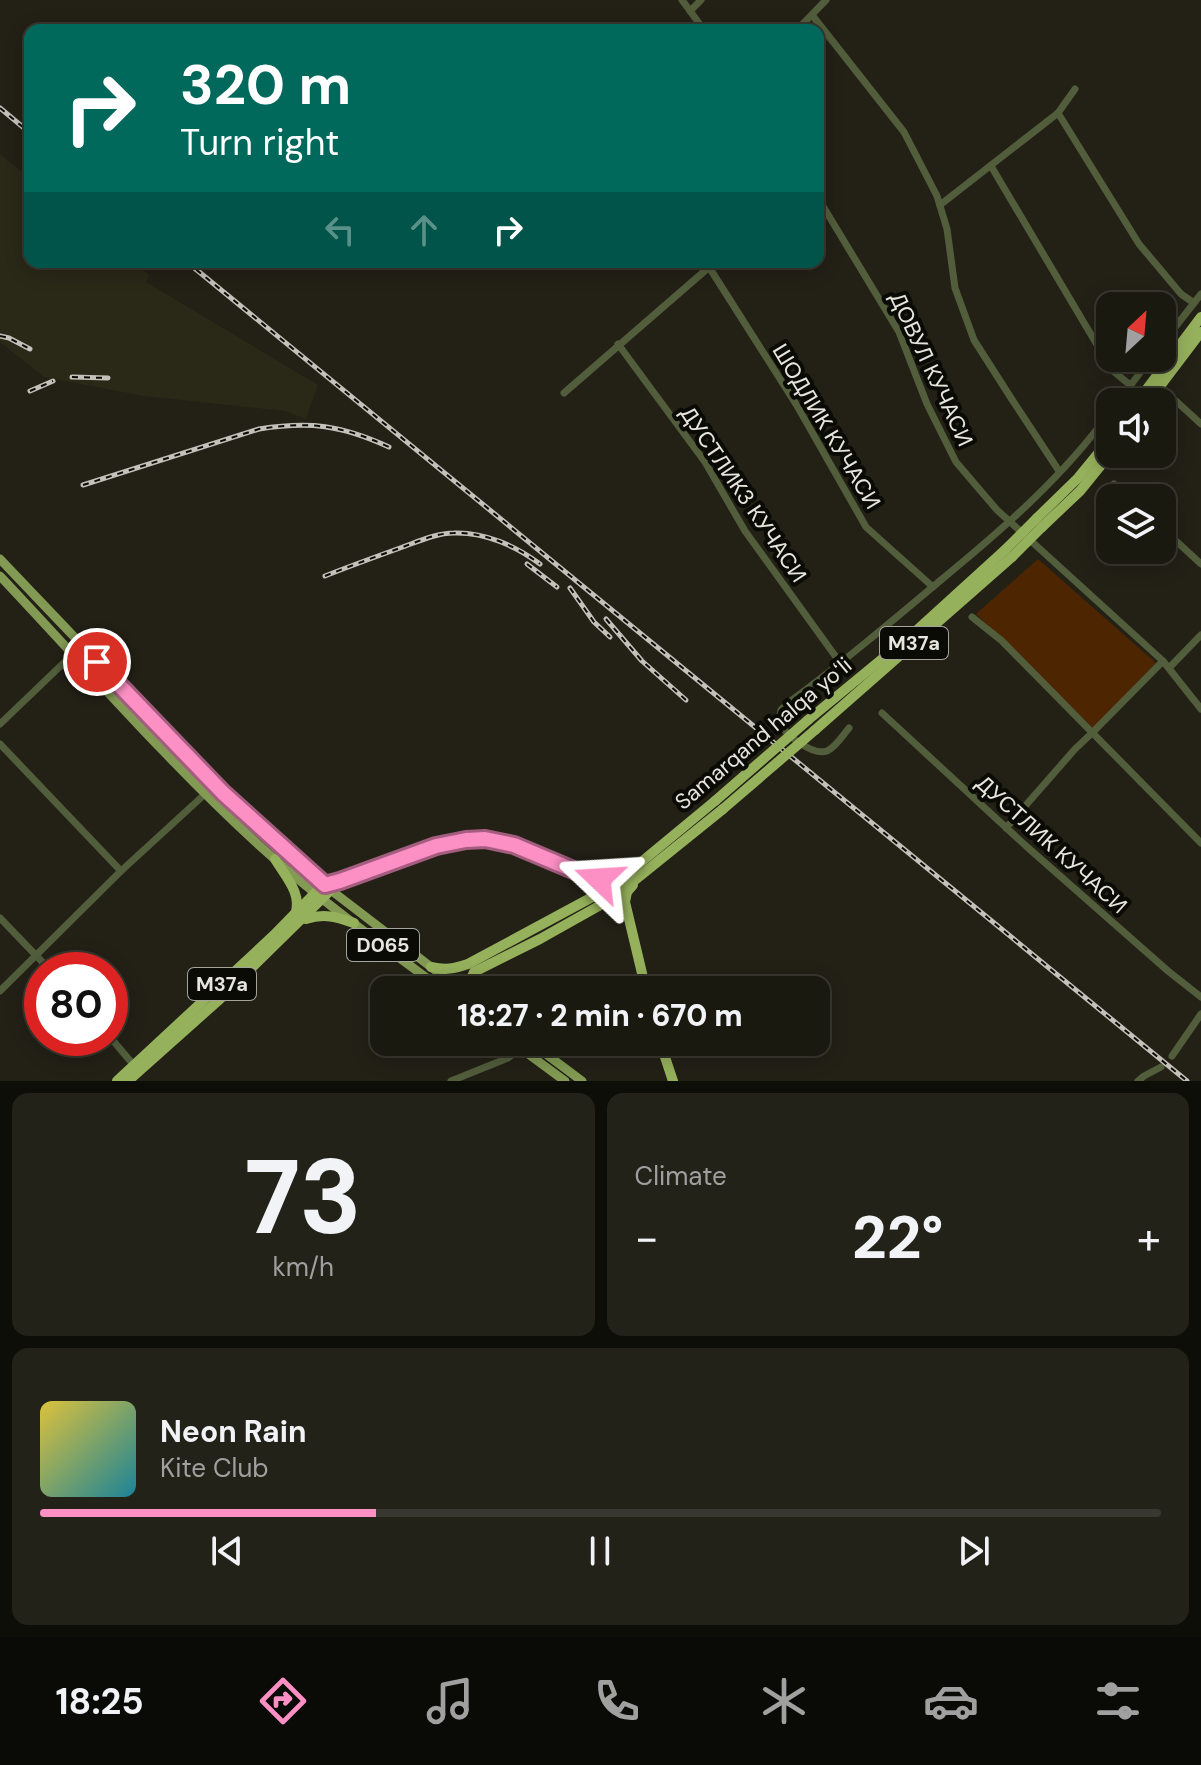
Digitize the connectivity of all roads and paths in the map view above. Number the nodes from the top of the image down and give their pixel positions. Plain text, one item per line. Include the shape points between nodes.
1 (682, 0) edge
2 (701, 0) edge
3 (826, 0) edge
4 (690, 11) junction
5 (812, 15) junction
6 (700, 24) edge
7 (803, 24) edge
8 (819, 24) edge
9 (824, 30) edge
10 (1075, 89) dead end
11 (1058, 113) junction
12 (991, 166) junction
13 (940, 205) junction
14 (824, 208) edge
15 (707, 268) edge
16 (714, 268) edge
17 (1201, 294) edge
18 (1194, 303) junction
19 (1201, 317) edge
20 (1176, 326) edge
21 (1201, 332) edge
22 (618, 344) junction
23 (1140, 372) edge
24 (1130, 385) junction
25 (1128, 388) edge
26 (1148, 388) edge
27 (1159, 388) edge
28 (564, 393) dead end
29 (1176, 401) dead end
30 (1201, 424) edge
31 (1096, 431) edge
32 (1096, 456) edge
33 (1099, 468) edge
34 (1059, 471) junction
35 (1040, 522) junction
36 (1010, 523) junction
37 (1176, 541) edge
38 (0, 559) edge
39 (1201, 564) edge
40 (0, 576) edge
41 (933, 587) junction
42 (972, 617) dead end
43 (1201, 635) edge
44 (73, 654) junction
45 (1163, 661) junction
46 (841, 664) junction
47 (1169, 668) junction
48 (1201, 709) edge
49 (882, 713) dead end
50 (0, 724) edge
51 (849, 728) dead end
52 (1092, 733) junction
53 (0, 744) edge
54 (205, 794) junction
55 (719, 805) junction
56 (1006, 828) junction
57 (1201, 843) edge
58 (275, 859) junction
59 (121, 871) junction
60 (644, 872) junction
61 (590, 877) junction
62 (623, 877) junction
63 (328, 888) junction
64 (615, 889) junction
65 (319, 896) junction
66 (0, 918) edge
67 (298, 918) junction
68 (354, 923) junction
69 (34, 952) edge
70 (38, 952) edge
71 (24, 966) edge
72 (431, 967) junction
73 (424, 976) edge
74 (444, 976) edge
75 (472, 976) edge
76 (643, 976) edge
77 (0, 991) edge
78 (1201, 997) edge
79 (1201, 1014) edge
80 (126, 1056) edge
81 (510, 1056) edge
82 (535, 1056) edge
83 (541, 1056) edge
84 (665, 1056) edge
85 (1172, 1056) dead end
86 (1161, 1067) dead end
87 (136, 1068) junction
88 (117, 1081) edge
89 (128, 1081) edge
90 (451, 1081) edge
91 (565, 1081) edge
92 (582, 1081) edge
93 (673, 1081) edge
94 (1138, 1081) edge

1 - 4 street
2 - 4 street
3 - 5 street
4 - 6 street
5 - 7 street
5 - 8 street
9 - 13 street via 904,132
10 - 11 street
11 - 12 street
11 - 18 street via 1139,244
12 - 13 street
12 - 24 street via 1112,370
13 - 34 street via 955,288 974,340
14 - 36 street, ДОВУЛ КУЧАСИ via 899,332 956,462
15 - 22 street
16 - 41 street, ШОДЛИК КУЧАСИ via 866,527
17 - 18 street
18 - 20 street
19 - 26 highway
21 - 27 highway
22 - 28 street
22 - 46 street, ДУСТЛИК3 КУЧАСИ
23 - 24 street
24 - 25 street
29 - 30 street
31 - 34 street
32 - 35 highway, Samarqand halqa yoʻli / M37a
33 - 35 highway, Samarqand halqa yoʻli / M37a via 1080,491
34 - 36 street
35 - 55 highway, Samarqand halqa yoʻli / M37a, bridge
36 - 41 street
36 - 45 street, ДОВУЛ КУЧАСИ
37 - 39 street
38 - 63 main road, D065 via 223,793
40 - 44 main road, D065
41 - 46 street
42 - 52 street
43 - 47 street
44 - 50 street
44 - 54 main road, D065
45 - 47 street, ДОВУЛ КУЧАСИ
45 - 52 street
46 - 51 street via 788,703 780,722 805,748 817,752 832,748
47 - 48 street, ДОВУЛ КУЧАСИ
49 - 56 street, ДУСТЛИК КУЧАСИ
52 - 56 street
52 - 57 street
53 - 59 street
54 - 58 main road, D065
54 - 59 street
55 - 60 highway, Samarqand halqa yoʻli / M37a
55 - 62 highway, Samarqand halqa yoʻli / M37a
56 - 78 street, ДУСТЛИК КУЧАСИ
58 - 65 main road, D065
58 - 67 highway via 296,895
59 - 70 street
60 - 64 highway, Samarqand halqa yoʻli / M37a
60 - 76 highway, M37a via 629,888 625,902
61 - 62 highway via 609,882
61 - 63 highway, M37a via 514,845 485,839 436,846
61 - 64 highway
62 - 64 highway, Samarqand halqa yoʻli / M37a
63 - 65 highway, M37a
63 - 72 main road, D065
64 - 72 highway, Samarqand halqa yoʻli / M37a via 468,964
64 - 75 highway, Samarqand halqa yoʻli / M37a via 577,918
65 - 67 highway, M37a
65 - 68 main road, D065
66 - 69 street
67 - 68 highway via 334,916
67 - 87 highway, M37a via 220,999
68 - 73 main road, D065
71 - 77 street
72 - 74 main road, D065
79 - 85 street
80 - 87 street
81 - 90 street
82 - 91 main road
83 - 92 main road
84 - 93 highway
86 - 94 street
87 - 88 highway, M37a
87 - 89 highway, M37a

